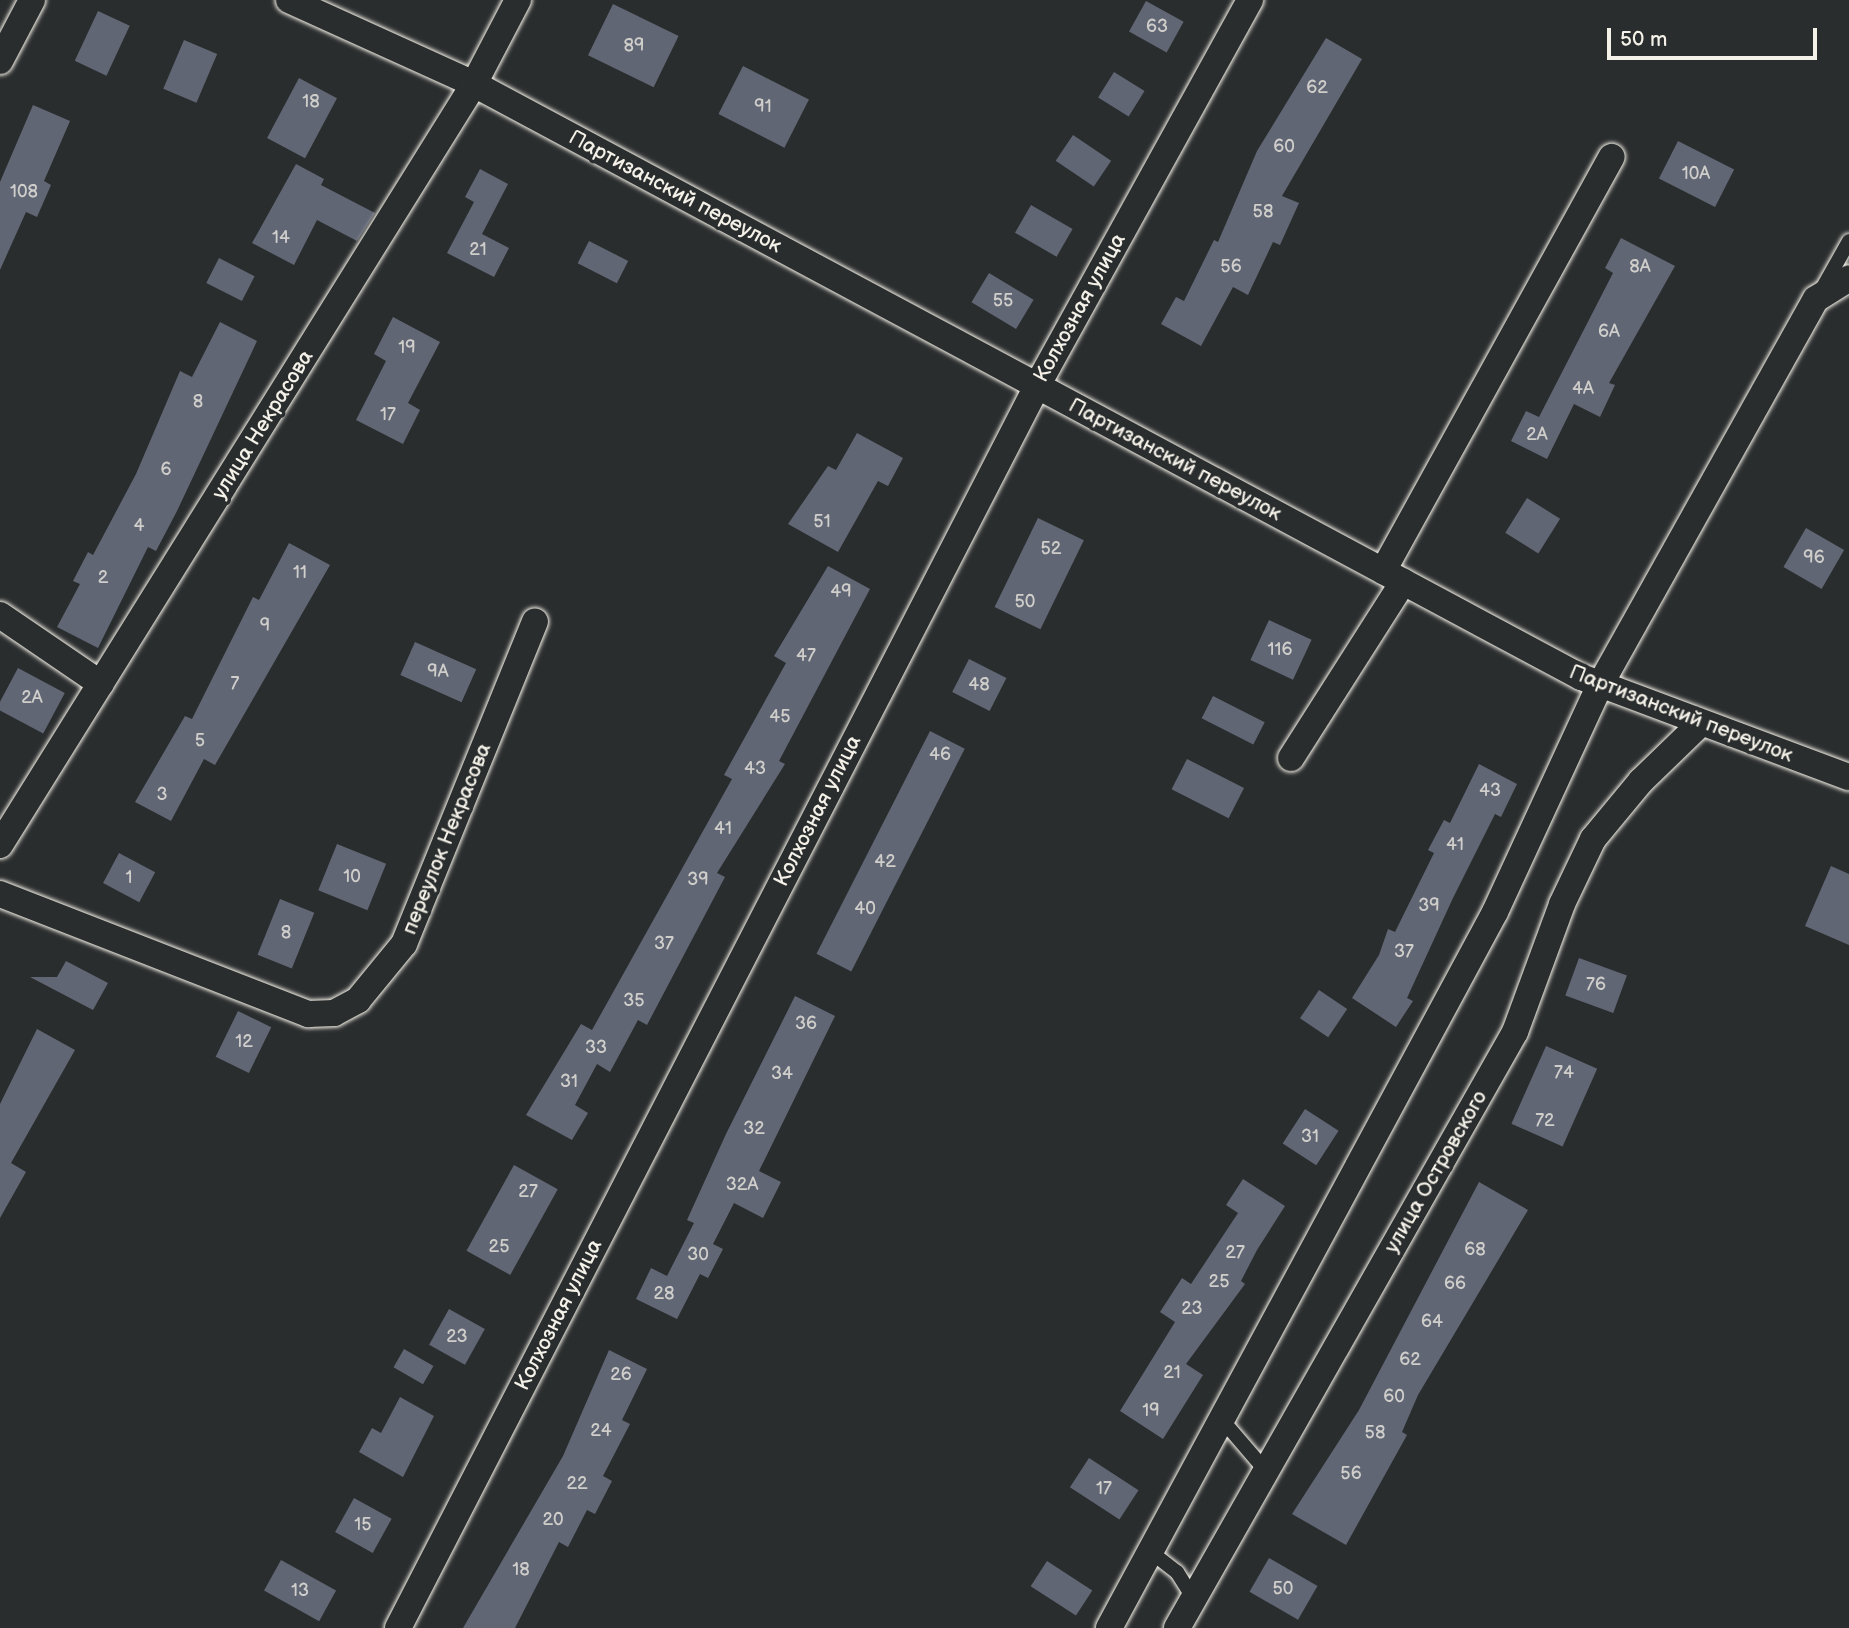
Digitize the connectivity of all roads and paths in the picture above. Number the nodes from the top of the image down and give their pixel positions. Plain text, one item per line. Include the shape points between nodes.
1 (32, 0) edge
2 (289, 0) edge
3 (518, 0) edge
4 (1250, 0) edge
5 (0, 61) edge
6 (474, 84) junction
7 (1612, 157) dead end
8 (1849, 241) edge
9 (1849, 278) edge
10 (1816, 299) junction
11 (1037, 386) junction
12 (1393, 576) junction
13 (0, 615) edge
14 (536, 622) dead end
15 (102, 684) junction
16 (1600, 685) junction
17 (1699, 725) junction
18 (1292, 758) dead end
19 (1849, 777) edge
20 (0, 845) edge
21 (0, 894) edge
22 (1224, 1422) junction
23 (1266, 1471) junction
24 (1151, 1552) junction
25 (1194, 1599) junction
26 (398, 1628) edge
27 (1109, 1628) edge
28 (1177, 1628) edge

1 - 5 street
2 - 6 street, Партизанский переулок
3 - 6 street, улица Некрасова
4 - 11 street, Колхозная улица
6 - 11 street, Партизанский переулок
6 - 15 street, улица Некрасова
7 - 12 street
8 - 10 lane
9 - 10 street
10 - 16 street
11 - 12 street, Партизанский переулок
11 - 26 street, Колхозная улица
12 - 16 street, Партизанский переулок
12 - 18 street
13 - 15 street
14 - 21 street, переулок Некрасова via 404,944 358,1000 334,1013 308,1014
15 - 20 street, улица Некрасова
16 - 17 street, Партизанский переулок
16 - 22 street via 1495,912
17 - 19 street, Партизанский переулок
17 - 23 street, улица Островского via 1640,781 1593,839 1562,904 1515,1032
22 - 23 lane
22 - 24 street
23 - 25 street, улица Островского
24 - 25 lane via 1177,1572
24 - 27 street
25 - 28 street, улица Островского

